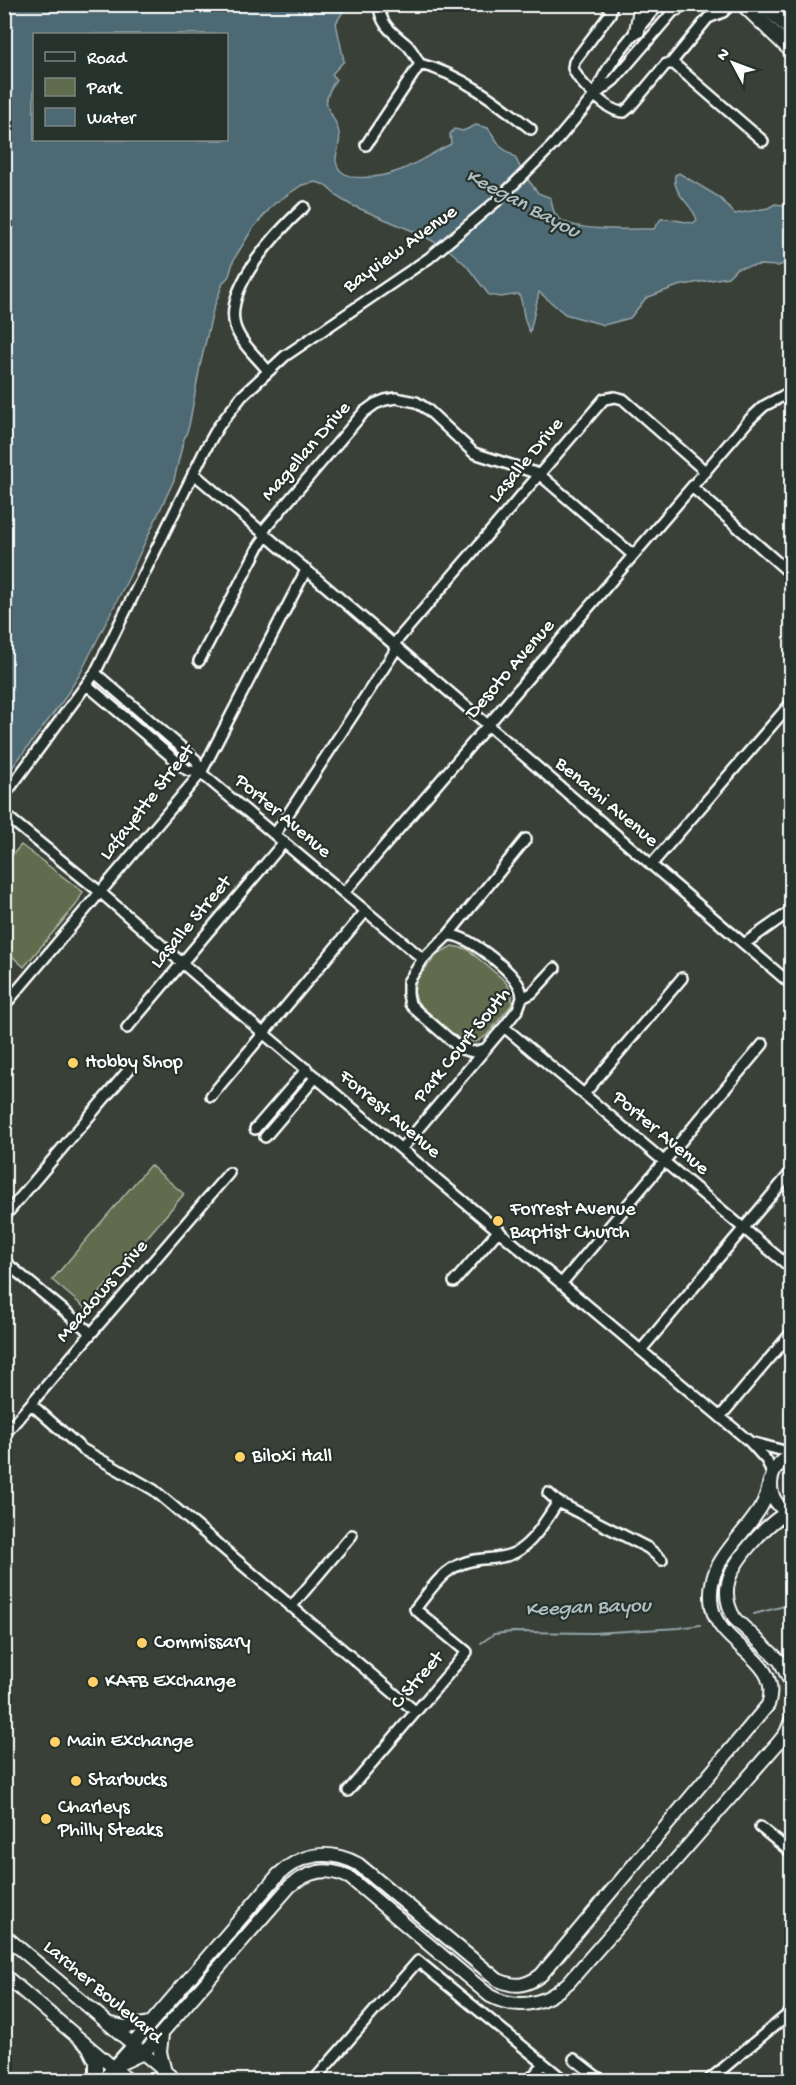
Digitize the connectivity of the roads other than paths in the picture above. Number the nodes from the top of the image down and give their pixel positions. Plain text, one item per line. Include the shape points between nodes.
1 (379, 4) edge
2 (606, 4) edge
3 (642, 4) edge
4 (659, 4) edge
5 (731, 4) edge
6 (743, 4) edge
7 (763, 4) edge
8 (773, 4) edge
9 (675, 6) edge
10 (792, 20) edge
11 (637, 31) junction
12 (792, 31) edge
13 (792, 51) edge
14 (671, 63) junction
15 (420, 64) junction
16 (595, 95) junction
17 (531, 129) dead end
18 (763, 141) dead end
19 (366, 145) dead end
20 (304, 207) dead end
21 (268, 371) junction
22 (792, 391) edge
23 (706, 471) junction
24 (193, 473) junction
25 (539, 474) junction
26 (692, 487) junction
27 (264, 534) junction
28 (633, 555) junction
29 (306, 570) junction
30 (792, 575) edge
31 (395, 646) junction
32 (199, 661) dead end
33 (95, 673) junction
34 (87, 685) junction
35 (791, 703) edge
36 (487, 725) junction
37 (201, 772) junction
38 (4, 796) edge
39 (4, 814) edge
40 (275, 834) junction
41 (526, 839) dead end
42 (284, 842) junction
43 (651, 865) junction
44 (100, 892) junction
45 (344, 893) junction
46 (792, 910) edge
47 (366, 911) junction
48 (448, 935) junction
49 (744, 944) junction
50 (423, 959) junction
51 (181, 962) junction
52 (555, 968) dead end
53 (682, 978) dead end
54 (792, 985) edge
55 (522, 998) junction
56 (4, 1006) edge
57 (504, 1027) junction
58 (127, 1028) dead end
59 (263, 1033) junction
60 (763, 1044) dead end
61 (485, 1049) junction
62 (131, 1067) dead end
63 (307, 1070) junction
64 (316, 1077) junction
65 (584, 1094) junction
66 (211, 1096) dead end
67 (255, 1129) dead end
68 (265, 1137) dead end
69 (401, 1149) junction
70 (664, 1162) junction
71 (792, 1171) edge
72 (229, 1173) dead end
73 (4, 1217) edge
74 (744, 1228) junction
75 (499, 1230) junction
76 (4, 1262) edge
77 (792, 1269) edge
78 (454, 1282) dead end
79 (561, 1284) junction
80 (792, 1332) edge
81 (92, 1333) junction
82 (641, 1350) junction
83 (31, 1404) junction
84 (720, 1417) junction
85 (4, 1435) edge
86 (750, 1442) junction
87 (792, 1455) edge
88 (771, 1478) junction
89 (548, 1493) dead end
90 (558, 1502) junction
91 (790, 1513) edge
92 (352, 1535) dead end
93 (662, 1560) dead end
94 (291, 1607) junction
95 (792, 1685) edge
96 (416, 1712) junction
97 (792, 1718) edge
98 (348, 1791) dead end
99 (760, 1827) dead end
100 (792, 1853) edge
101 (6, 1939) edge
102 (4, 1975) edge
103 (792, 2011) edge
104 (106, 2022) junction
105 (150, 2023) junction
106 (162, 2033) junction
107 (133, 2044) junction
108 (88, 2046) junction
109 (143, 2053) junction
110 (574, 2059) dead end
111 (544, 2064) junction
112 (112, 2067) junction
113 (170, 2076) edge
114 (96, 2080) edge
115 (101, 2080) edge
116 (128, 2080) edge
117 (317, 2080) edge
118 (530, 2080) edge
119 (564, 2080) edge
120 (601, 2080) edge
121 (709, 2080) edge

1 - 15 street via 384,25 408,46
2 - 16 street via 610,14 573,68
3 - 11 highway
4 - 11 street, Bayview Avenue
5 - 14 street via 708,18
6 - 13 highway
7 - 12 highway
8 - 10 highway
9 - 16 street, Bayview Avenue via 614,80
11 - 16 street, Bayview Avenue via 602,77
14 - 16 street via 624,112 613,110
14 - 18 street
15 - 17 street via 460,81
15 - 19 street
16 - 21 street, Bayview Avenue via 553,145 498,200 429,258
20 - 21 street via 252,263 236,302 235,327
21 - 24 street, Bayview Avenue via 224,419
22 - 23 street, Desoto Avenue via 764,406
23 - 25 street, Lasalle Drive via 615,397 598,404
23 - 26 street, Desoto Avenue
24 - 27 street, Benachi Avenue
24 - 33 street
25 - 27 street, Magellan Drive via 474,453 416,402 385,400 364,412
25 - 28 street
25 - 31 street, Lasalle Drive
26 - 28 street, Desoto Avenue
26 - 30 street
27 - 29 street, Benachi Avenue
27 - 32 street, Magellan Drive
28 - 36 street, Desoto Avenue
29 - 31 street, Benachi Avenue
29 - 37 street, Lafayette Street
31 - 36 street, Benachi Avenue
31 - 40 street
33 - 34 street
33 - 37 street, Porter Avenue via 196,760
34 - 37 street, Porter Avenue via 187,770
34 - 38 street
35 - 43 street
36 - 43 street, Benachi Avenue
36 - 45 street, Desoto Avenue
37 - 40 street, Porter Avenue
37 - 44 street, Lafayette Street
39 - 44 street, Forrest Avenue
40 - 42 street, Porter Avenue
41 - 48 street
42 - 45 street, Porter Avenue
42 - 51 street, Lasalle Street
43 - 49 street, Benachi Avenue
44 - 51 street, Forrest Avenue
44 - 56 street, Lafayette Street
45 - 47 street, Porter Avenue
46 - 49 street
47 - 50 street, Porter Avenue
47 - 59 street
48 - 50 street
48 - 55 street via 466,939 498,964 518,983
49 - 54 street, Benachi Avenue
50 - 61 street via 408,982 410,1004 462,1049
51 - 58 street, Lasalle Street
51 - 59 street, Forrest Avenue
52 - 55 street, Park Court South via 532,993
53 - 65 street
55 - 57 street, Park Court South
57 - 61 street, Park Court South
57 - 65 street, Porter Avenue
59 - 63 street, Forrest Avenue
59 - 66 street
60 - 70 street
61 - 69 street, Park Court South
62 - 73 street
63 - 64 street, Forrest Avenue
63 - 67 street
64 - 68 street
64 - 69 street, Forrest Avenue
65 - 70 street, Porter Avenue
69 - 75 street, Forrest Avenue
70 - 74 street, Porter Avenue
70 - 79 street
71 - 74 street
72 - 81 street, Meadows Drive
74 - 77 street, Porter Avenue
74 - 82 street
75 - 78 street
75 - 79 street, Forrest Avenue
76 - 81 street
79 - 82 street, Forrest Avenue
80 - 84 street
81 - 83 street, Meadows Drive
82 - 84 street, Forrest Avenue
83 - 85 street, Meadows Drive
83 - 94 street via 82,1449 154,1490
84 - 86 street, Forrest Avenue
86 - 87 street, Forrest Avenue
86 - 88 street, Forrest Avenue via 767,1461
87 - 88 main road via 778,1465
88 - 91 main road via 774,1500
88 - 105 main road via 760,1508 724,1554 711,1588 718,1623 766,1673 771,1690 768,1705 541,1975 523,1986 498,1980 358,1864 334,1855 311,1855 278,1875
89 - 90 street
90 - 93 street via 648,1548
90 - 96 street, C Street via 516,1552 449,1569 415,1609 467,1652
91 - 95 main road via 767,1528 733,1570 727,1584 730,1612 780,1661
92 - 94 street
94 - 96 street
96 - 98 street, C Street
97 - 106 main road via 778,1743 569,1982 550,1997 516,2005 490,1996 358,1883 324,1870 308,1874 290,1886
99 - 100 street
101 - 104 main road, Larcher Boulevard
102 - 108 main road
103 - 121 street
104 - 105 main road via 124,2027
104 - 107 main road, Larcher Boulevard
105 - 107 main road
106 - 109 main road
106 - 113 main road via 160,2052
107 - 109 main road, Larcher Boulevard
107 - 112 street
108 - 112 main road
108 - 114 main road via 96,2062
109 - 112 main road
109 - 113 main road, Larcher Boulevard
110 - 120 street
111 - 117 street via 418,1960
111 - 118 street
111 - 119 street
112 - 115 street
112 - 116 main road

